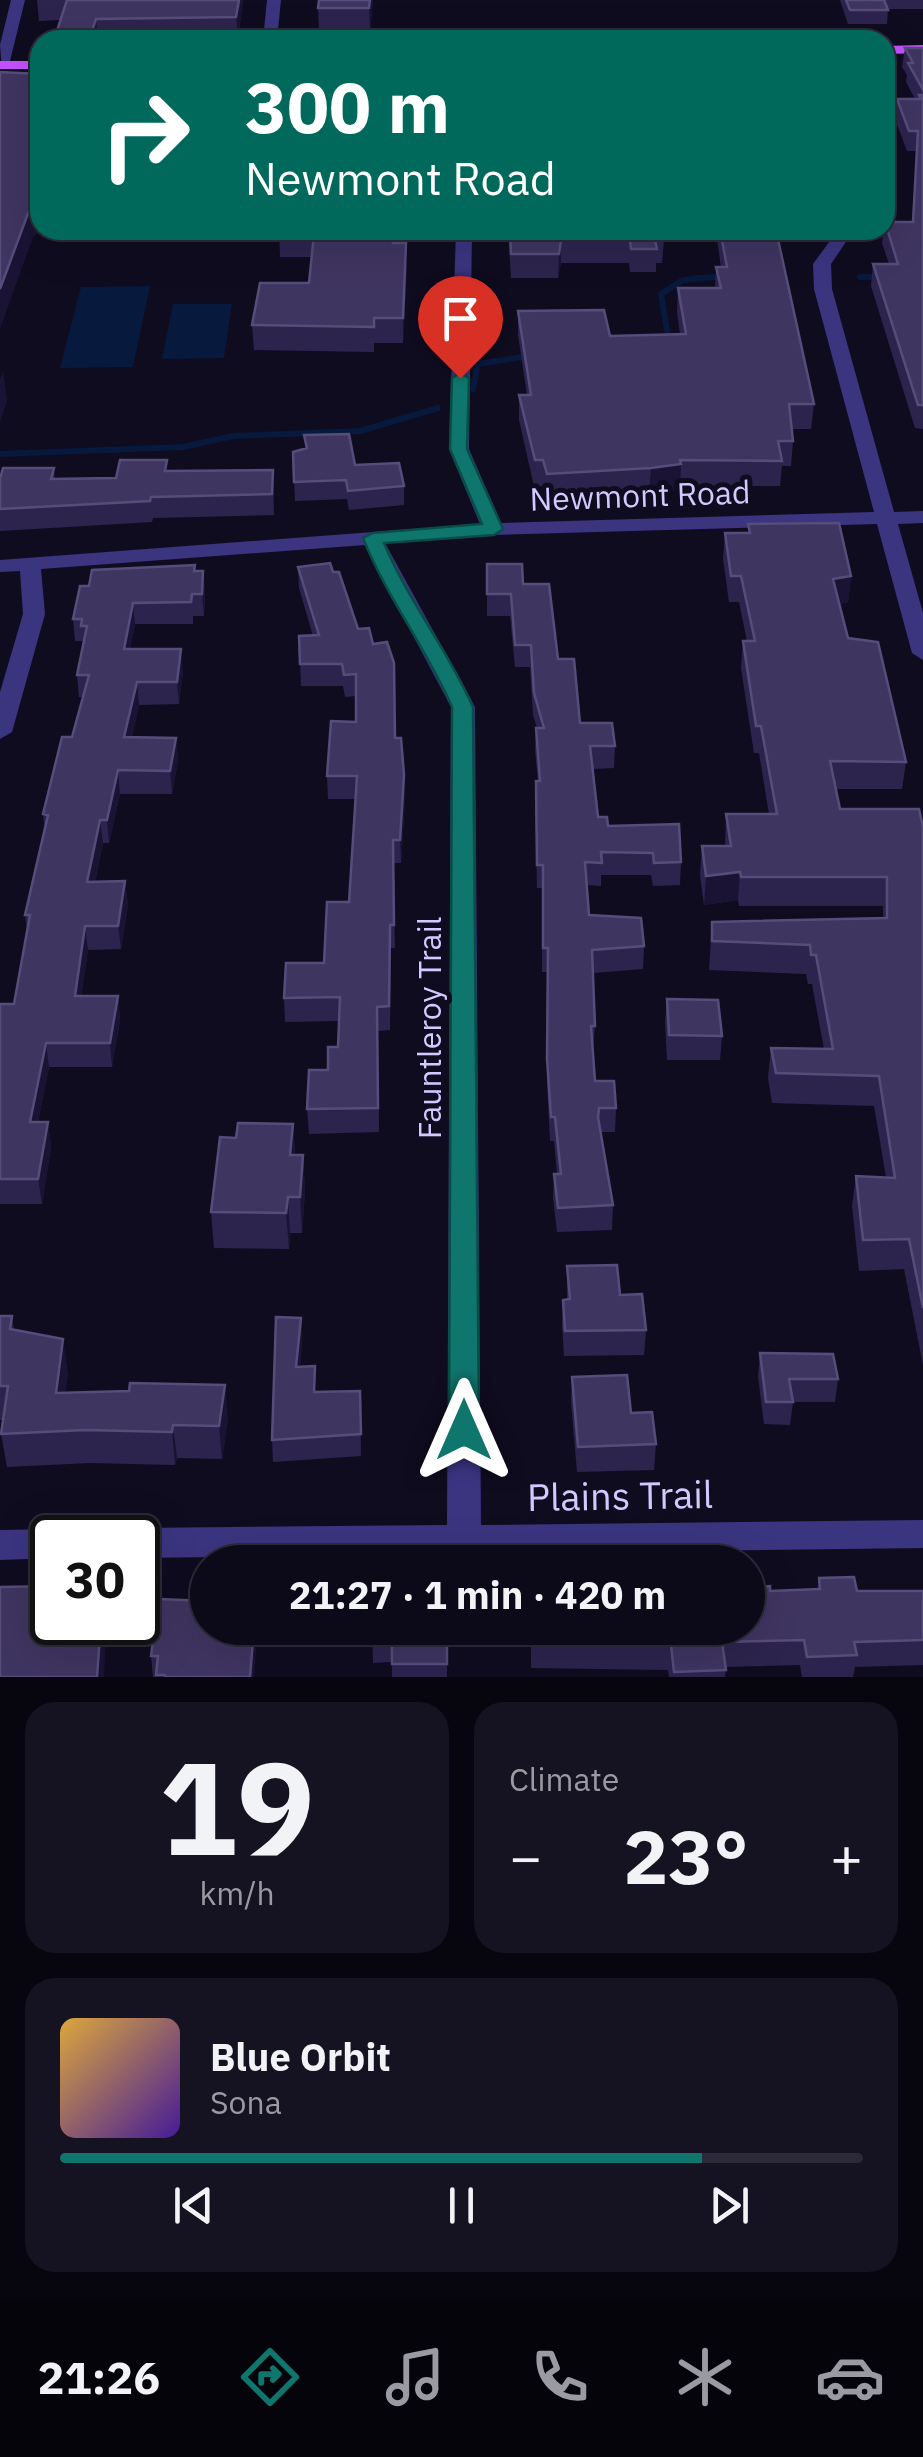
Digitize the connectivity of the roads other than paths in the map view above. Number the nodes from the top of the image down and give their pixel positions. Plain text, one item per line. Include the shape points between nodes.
1 (18, 0) edge
2 (274, 0) edge
3 (271, 30) edge
4 (923, 49) edge
5 (895, 50) edge
6 (1, 65) edge
7 (30, 65) edge
8 (464, 240) edge
9 (839, 240) edge
10 (884, 517) junction
11 (923, 517) edge
12 (494, 529) junction
13 (373, 538) junction
14 (30, 564) junction
15 (0, 566) edge
16 (923, 653) edge
17 (0, 732) edge
18 (923, 1534) edge
19 (464, 1540) junction
20 (160, 1543) edge
21 (0, 1544) edge
22 (30, 1544) edge

1 - 6 street
2 - 3 street
4 - 5 main road
6 - 7 main road
8 - 12 street via 458,449
9 - 10 street via 822,264 822,289
10 - 11 street, Newmont Road
10 - 12 street, Newmont Road
10 - 16 street
12 - 13 street, Newmont Road
13 - 14 street, Newmont Road
13 - 19 street, Fauntleroy Trail via 463,707
14 - 15 street, Newmont Road
14 - 17 street via 34,614
18 - 19 street, Plains Trail
19 - 20 street, Plains Trail
21 - 22 street

